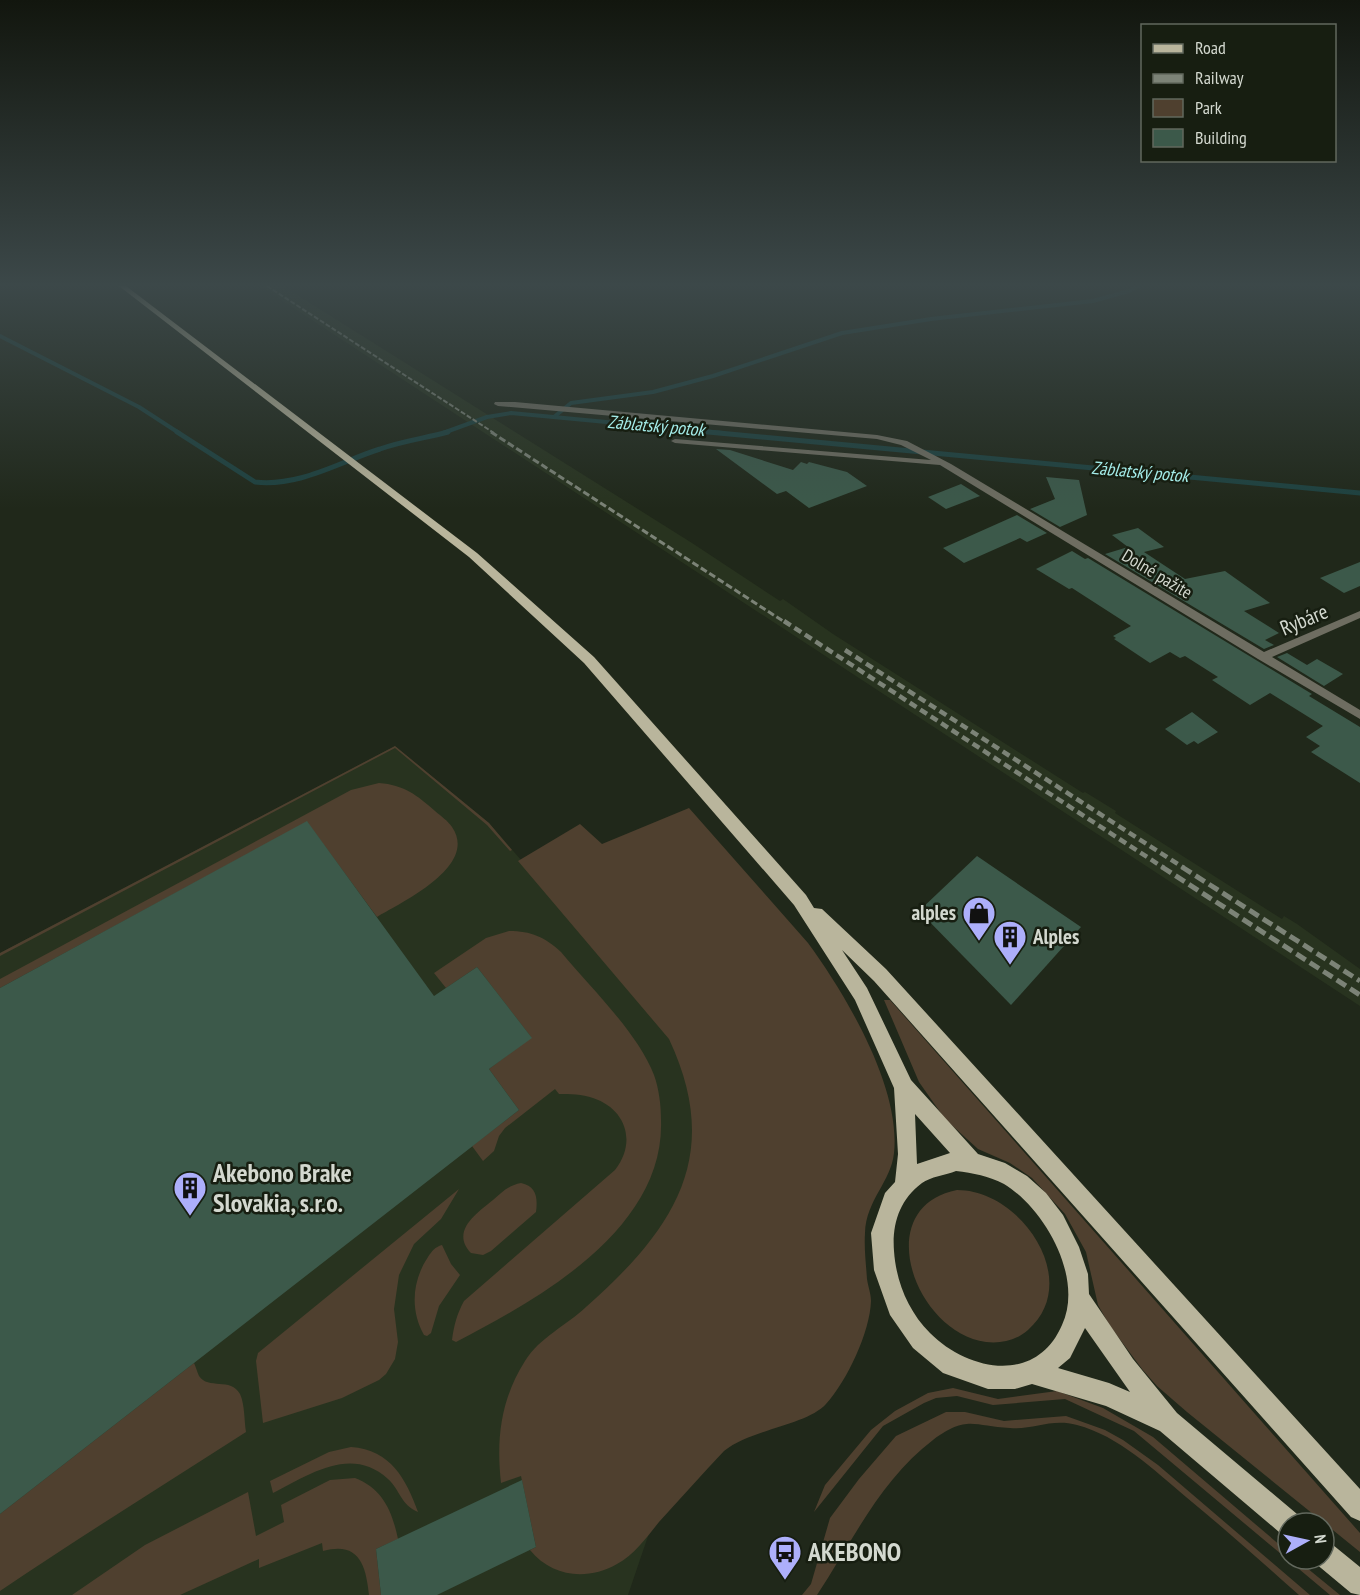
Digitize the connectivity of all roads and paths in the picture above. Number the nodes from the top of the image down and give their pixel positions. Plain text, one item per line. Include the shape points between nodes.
1 (221, 360) edge
2 (498, 404) dead end
3 (675, 441) dead end
4 (933, 460) junction
5 (1360, 614) edge
6 (1262, 657) junction
7 (1360, 715) edge
8 (800, 900) junction
9 (904, 1087) junction
10 (972, 1163) junction
11 (905, 1183) junction
12 (1079, 1298) junction
13 (1033, 1372) junction
14 (1168, 1422) junction
15 (1360, 1508) edge
16 (1276, 1513) edge
17 (1336, 1564) edge
18 (1360, 1584) edge

1 - 8 main road via 473,555 589,660
2 - 4 street, Dolné pažite via 877,437 913,447
3 - 4 street, Dolné pažite
4 - 6 street, Dolné pažite
5 - 6 street, Rybáre
6 - 7 street, Dolné pažite
8 - 9 main road via 861,994
8 - 15 main road via 880,975
9 - 10 main road
9 - 11 main road via 908,1154
10 - 11 main road via 935,1165
10 - 12 main road via 1019,1182 1047,1208 1074,1260
11 - 13 main road via 888,1208 881,1240 885,1276 900,1314 928,1347 963,1370 1000,1378
12 - 13 main road via 1066,1343 1057,1355
12 - 14 main road
13 - 14 main road via 1109,1395
14 - 16 main road
17 - 18 main road

